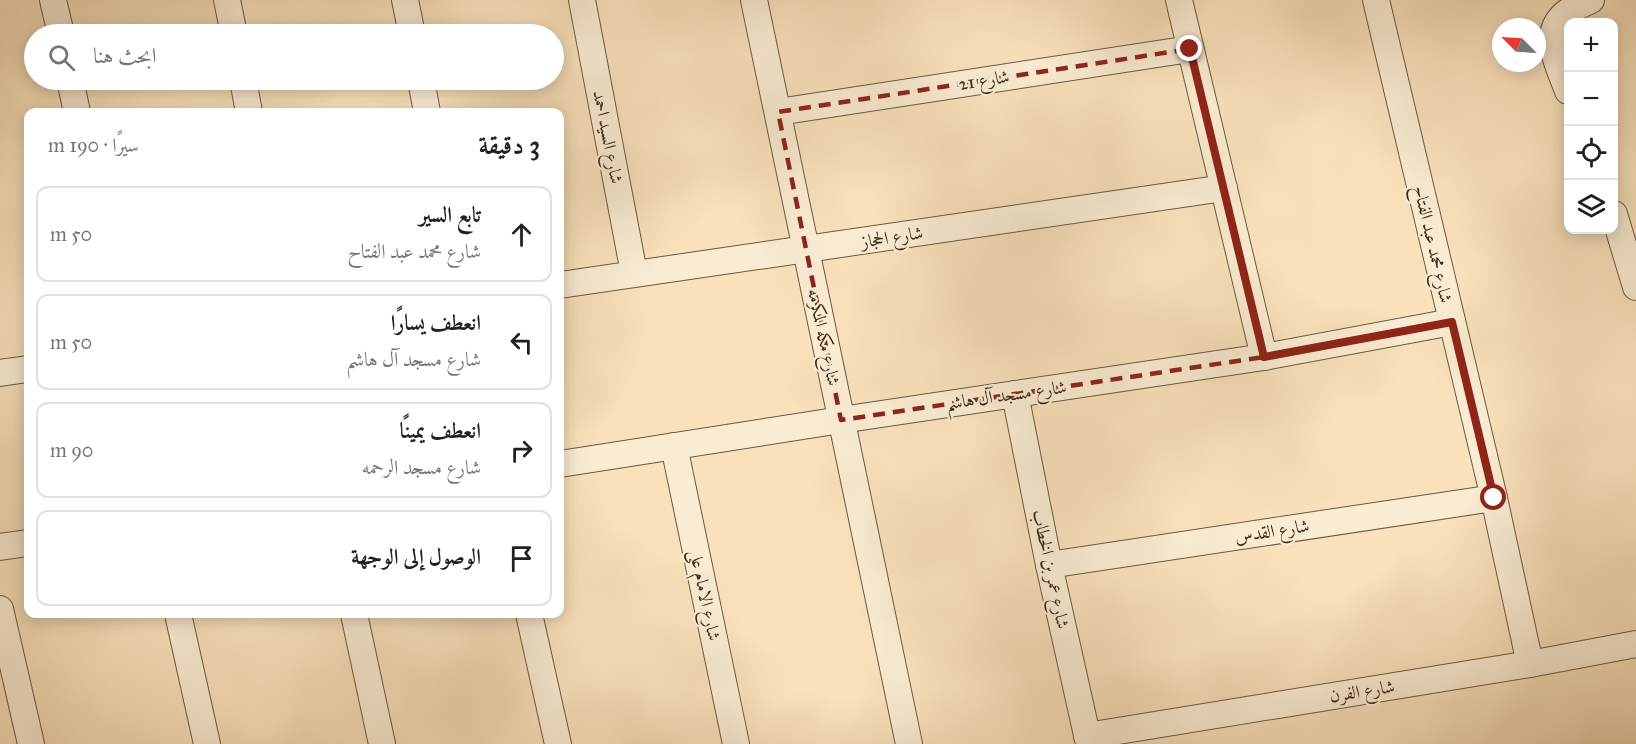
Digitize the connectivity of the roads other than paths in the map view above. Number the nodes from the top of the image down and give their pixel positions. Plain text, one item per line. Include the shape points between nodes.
1 (53, 0) edge
2 (227, 0) edge
3 (405, 0) edge
4 (582, 0) edge
5 (754, 0) edge
6 (1179, 0) edge
7 (1376, 0) edge
8 (1592, 0) edge
9 (59, 24) edge
10 (232, 24) edge
11 (410, 24) edge
12 (1190, 49) junction
13 (1564, 79) edge
14 (72, 90) edge
15 (245, 90) edge
16 (423, 90) edge
17 (76, 108) edge
18 (248, 108) edge
19 (427, 108) edge
20 (778, 112) junction
21 (1224, 188) junction
22 (1618, 227) edge
23 (807, 250) junction
24 (634, 273) junction
25 (1635, 280) edge
26 (564, 284) edge
27 (1452, 322) junction
28 (1264, 357) junction
29 (24, 370) edge
30 (0, 373) edge
31 (1015, 394) junction
32 (841, 420) junction
33 (674, 446) junction
34 (564, 463) edge
35 (1494, 498) junction
36 (24, 544) edge
37 (0, 547) edge
38 (1049, 565) junction
39 (0, 609) edge
40 (179, 618) edge
41 (355, 618) edge
42 (531, 618) edge
43 (1636, 644) edge
44 (1530, 664) junction
45 (1088, 740) edge
46 (31, 744) edge
47 (207, 744) edge
48 (382, 744) edge
49 (558, 744) edge
50 (736, 744) edge
51 (909, 744) edge

1 - 9 street
2 - 10 street
3 - 11 street
4 - 24 street, شارع السيد احمد
5 - 20 street, شارع مكه المكرمه
6 - 12 street
7 - 27 street, شارع محمد عبد الفتاح
8 - 13 street via 1567,13 1557,23 1552,37 1553,52
12 - 20 street, شارع 21
12 - 21 street
14 - 17 street
15 - 18 street
16 - 19 street
20 - 23 street, شارع مكه المكرمه
21 - 23 street, شارع الحجاز
21 - 28 street
22 - 25 street
23 - 24 street, شارع الحجاز
23 - 32 street, شارع مكه المكرمه
24 - 26 street, شارع الحجاز
27 - 28 street, شارع مسجد آل هاشم
27 - 35 street, شارع محمد عبد الفتاح
28 - 31 street, شارع مسجد آل هاشم
29 - 30 street
31 - 32 street, شارع مسجد آل هاشم
31 - 38 street, شارع عمر بن الخطاب
32 - 33 street, شارع مسجد آل هاشم
32 - 51 street, شارع مكه المكرمه
33 - 34 street, شارع مسجد آل هاشم
33 - 50 street, شارع الامام على
35 - 38 street, شارع القدس
35 - 44 street, شارع محمد عبد الفتاح
36 - 37 street
38 - 45 street, شارع عمر بن الخطاب
39 - 46 street
40 - 47 street
41 - 48 street
42 - 49 street
43 - 44 street, شارع الفرن
44 - 45 street, شارع الفرن

